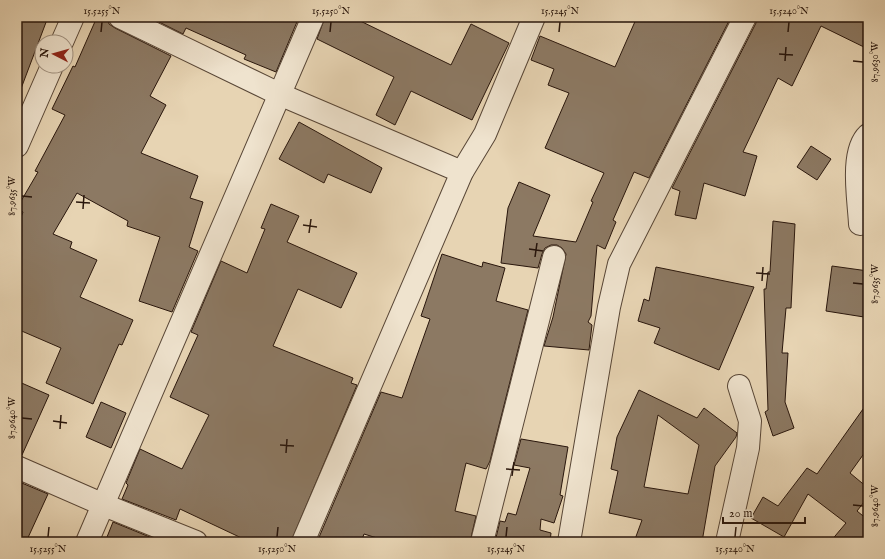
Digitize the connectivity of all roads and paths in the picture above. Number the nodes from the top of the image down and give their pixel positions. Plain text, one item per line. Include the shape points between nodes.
1 (73, 17) edge
2 (120, 17) edge
3 (313, 17) edge
4 (534, 17) edge
5 (745, 17) edge
6 (66, 34) edge
7 (48, 74) edge
8 (279, 94) junction
9 (868, 135) edge
10 (17, 146) edge
11 (462, 172) junction
12 (860, 224) dead end
13 (554, 257) dead end
14 (739, 386) dead end
15 (17, 467) edge
16 (104, 505) junction
17 (87, 542) edge
18 (196, 542) edge
19 (303, 542) edge
20 (482, 542) edge
21 (569, 542) edge
22 (727, 542) edge

1 - 6 street
2 - 8 street
3 - 8 street
4 - 11 street via 485,134
5 - 21 street via 620,264 609,307
7 - 10 street
8 - 11 street
8 - 16 street
9 - 12 street via 864,139 857,164
11 - 19 street
13 - 20 street
14 - 22 street via 750,421 748,448
15 - 16 street
16 - 17 street
16 - 18 street

